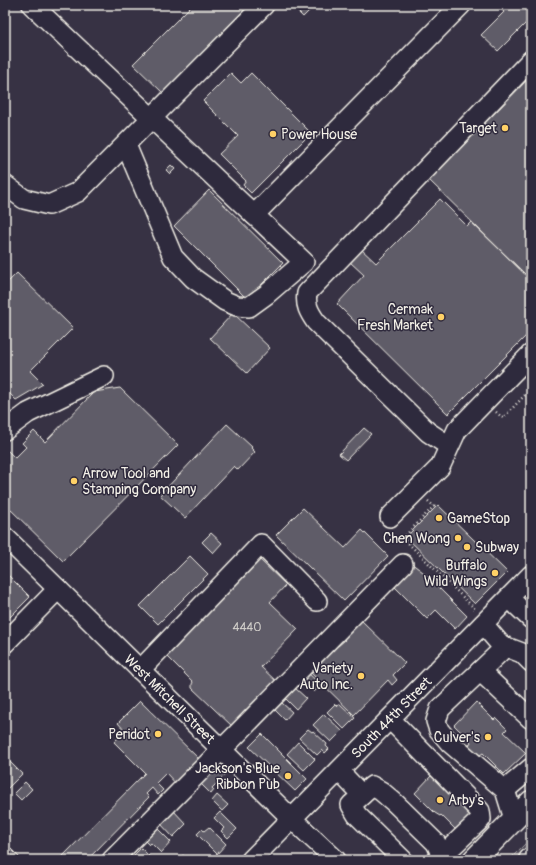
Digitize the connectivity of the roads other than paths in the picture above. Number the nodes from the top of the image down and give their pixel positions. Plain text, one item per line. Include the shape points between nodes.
1 (32, 5) edge
2 (264, 5) edge
3 (461, 5) edge
4 (531, 60) edge
5 (152, 119) junction
6 (126, 145) junction
7 (5, 185) edge
8 (254, 214) junction
9 (531, 354) edge
10 (104, 376) dead end
11 (5, 430) edge
12 (449, 446) junction
13 (390, 517) dead end
14 (5, 537) edge
15 (403, 564) dead end
16 (530, 577) edge
17 (58, 589) junction
18 (509, 598) junction
19 (317, 601) dead end
20 (480, 617) junction
21 (531, 619) edge
22 (5, 643) edge
23 (501, 645) junction
24 (531, 662) edge
25 (140, 670) junction
26 (483, 673) junction
27 (531, 718) edge
28 (390, 719) junction
29 (222, 750) junction
30 (531, 768) edge
31 (339, 771) junction
32 (505, 790) junction
33 (362, 795) junction
34 (531, 802) edge
35 (292, 819) junction
36 (514, 819) junction
37 (440, 858) edge
38 (112, 860) edge
39 (251, 860) edge
40 (336, 860) edge
41 (403, 860) edge
42 (474, 860) edge

1 - 5 street
2 - 5 street
3 - 8 street
4 - 12 street via 307,293 307,308 316,322 428,432
5 - 6 street
5 - 8 street
6 - 7 street via 78,192 49,205 24,199
6 - 8 street via 173,257 193,278 225,301 237,306 249,307 304,262
9 - 12 street via 457,430
10 - 11 street via 28,413
12 - 13 street via 440,467
14 - 17 street, West Mitchell Street
15 - 29 street
16 - 18 street, South 44th Street
17 - 22 street
17 - 25 street, West Mitchell Street
18 - 20 street, South 44th Street
18 - 21 street
19 - 25 street via 261,544
20 - 23 street
20 - 28 street, South 44th Street
23 - 24 street via 522,653
23 - 26 street via 500,652
25 - 29 street, West Mitchell Street
26 - 27 street
26 - 32 street via 440,710 436,721 439,730 450,743
28 - 31 street, South 44th Street
28 - 37 street via 480,811 481,819
29 - 35 street, West Mitchell Street
29 - 38 street
30 - 32 street
31 - 33 street
31 - 35 street, South 44th Street
32 - 36 street
33 - 37 street via 372,786 381,791 436,843
33 - 41 street via 351,805 357,815
34 - 36 main road
35 - 39 street, South 44th Street
35 - 40 street, West Mitchell Street
36 - 42 main road

